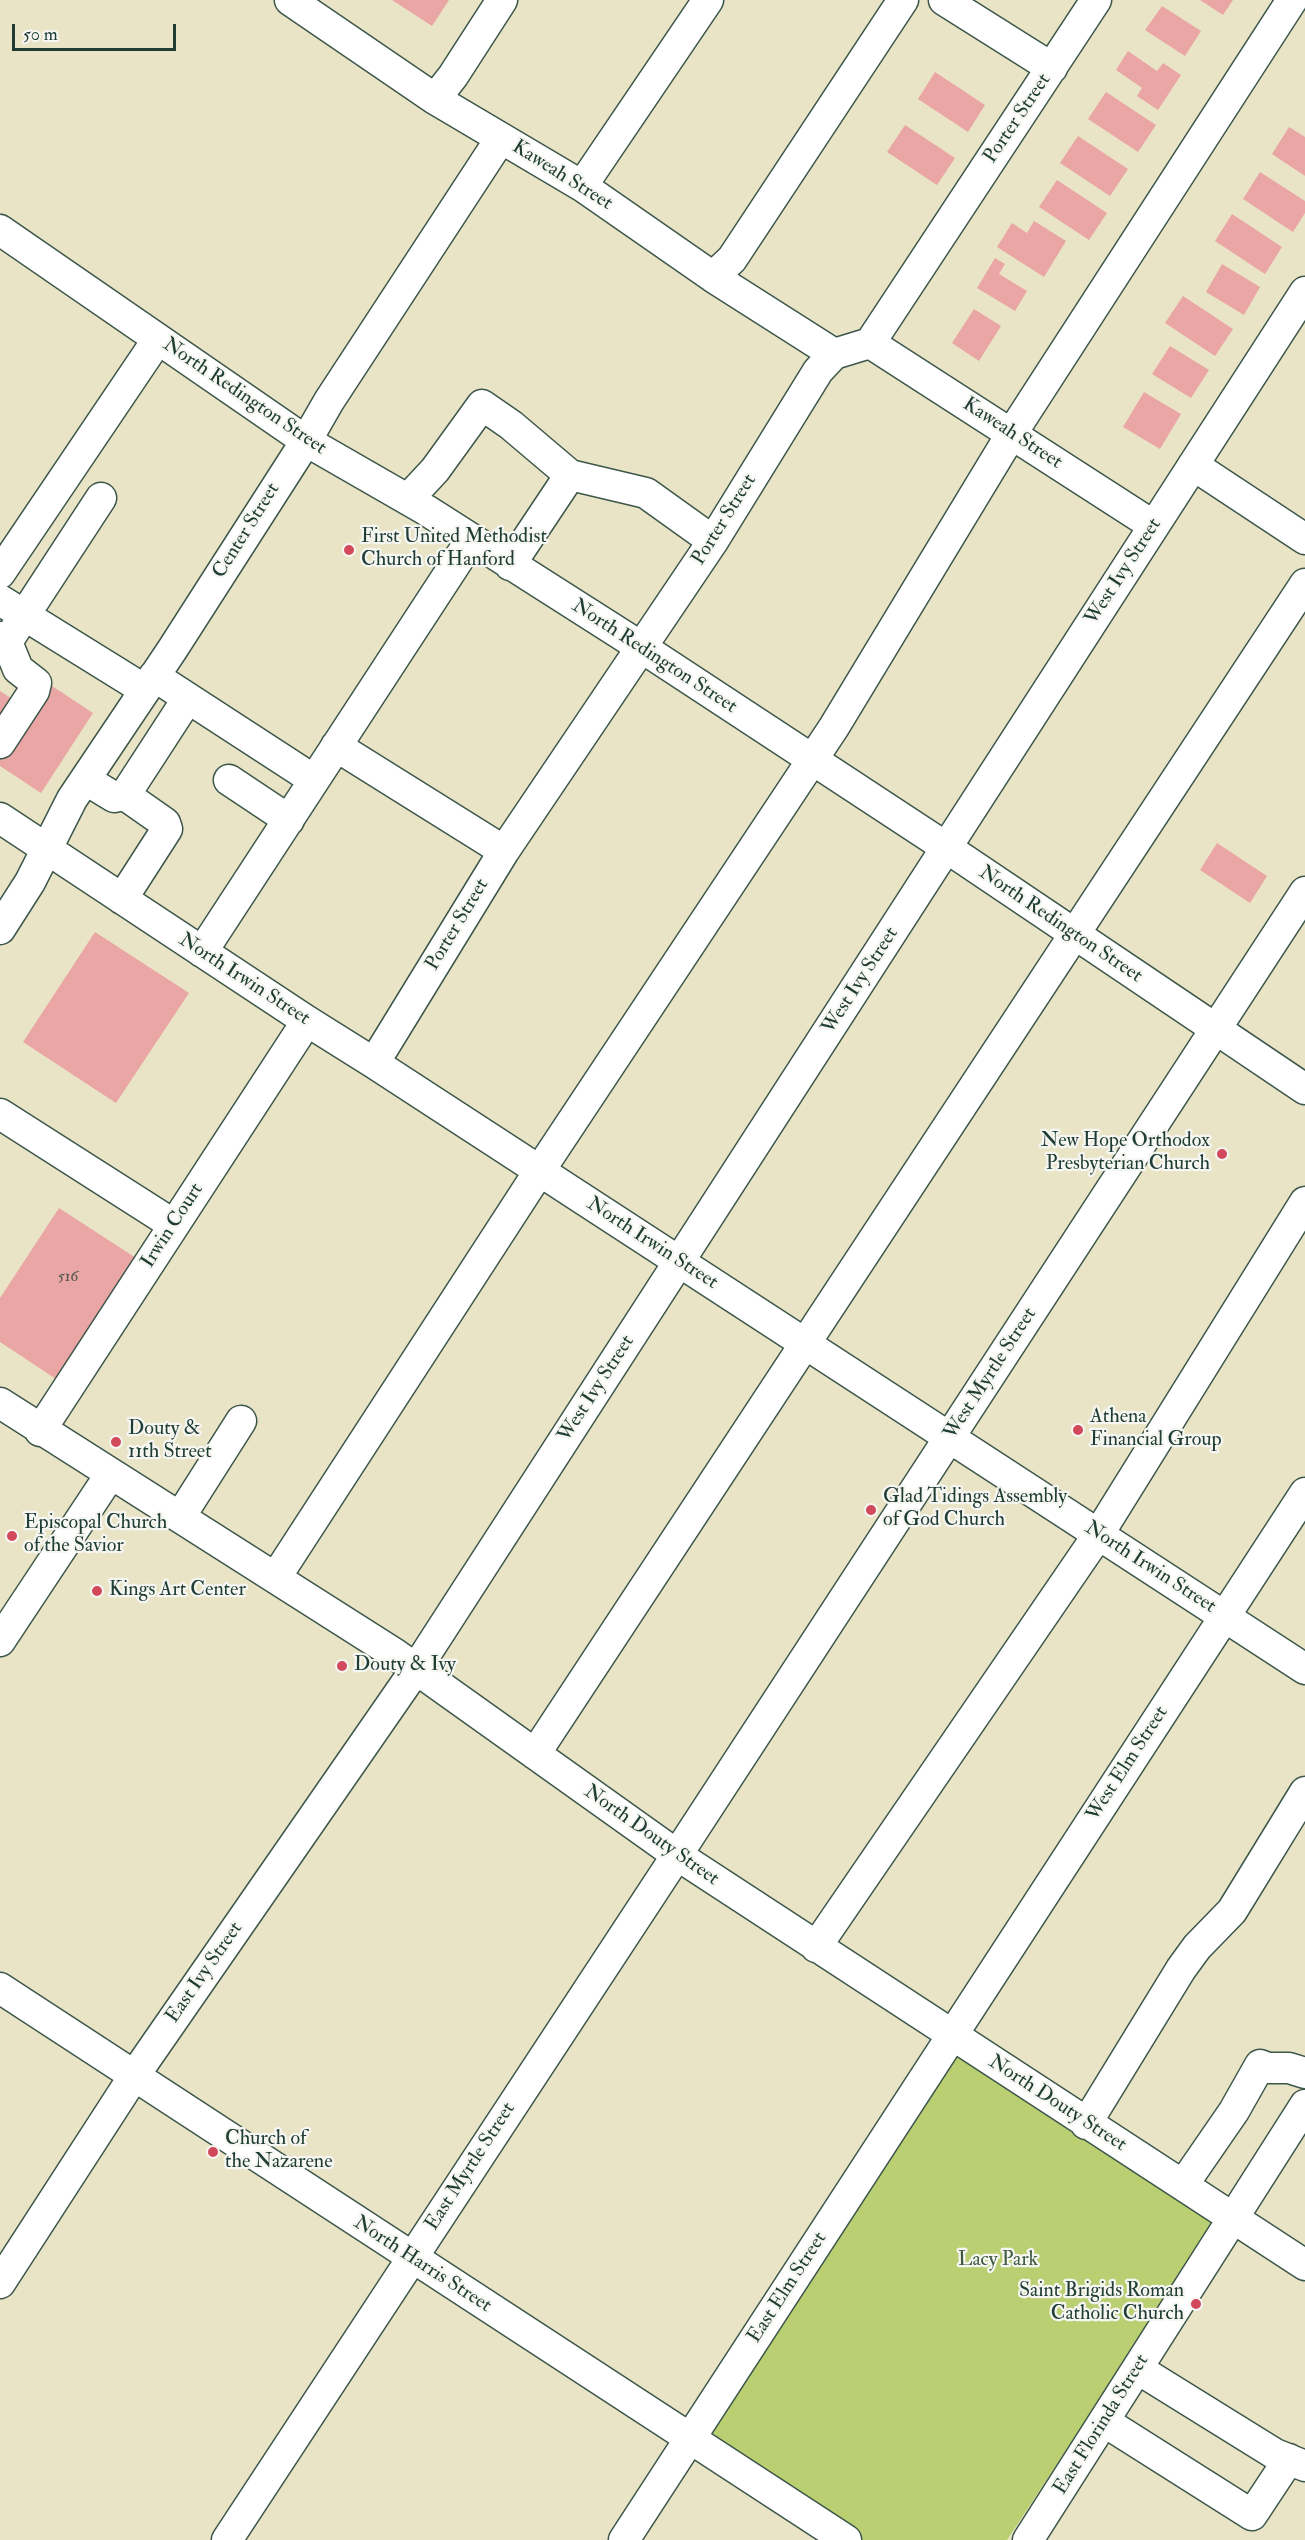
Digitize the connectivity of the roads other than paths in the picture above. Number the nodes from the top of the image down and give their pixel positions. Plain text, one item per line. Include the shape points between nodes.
1 (502, 0) edge
2 (708, 0) edge
3 (903, 0) edge
4 (944, 0) edge
5 (1096, 0) edge
6 (1292, 0) edge
7 (296, 2) edge
8 (1052, 68) junction
9 (435, 99) junction
10 (501, 138) junction
11 (582, 186) junction
12 (2, 235) edge
13 (713, 276) junction
14 (1305, 292) edge
15 (158, 339) junction
16 (870, 343) junction
17 (834, 354) junction
18 (1012, 433) junction
19 (306, 441) junction
20 (1193, 465) junction
21 (570, 475) junction
22 (101, 498) dead end
23 (408, 499) junction
24 (1154, 526) junction
25 (1305, 539) edge
26 (471, 540) junction
27 (713, 541) junction
28 (510, 565) junction
29 (0, 573) edge
30 (1305, 585) edge
31 (12, 608) edge
32 (4, 640) edge
33 (641, 647) junction
34 (150, 683) junction
35 (188, 698) junction
36 (0, 743) edge
37 (336, 746) junction
38 (813, 759) junction
39 (86, 780) junction
40 (229, 780) dead end
41 (314, 780) junction
42 (125, 795) junction
43 (0, 818) edge
44 (289, 820) junction
45 (46, 847) junction
46 (946, 848) junction
47 (504, 850) junction
48 (1305, 892) edge
49 (122, 899) junction
50 (0, 929) edge
51 (1074, 935) junction
52 (202, 952) junction
53 (307, 1021) junction
54 (1215, 1030) junction
55 (374, 1063) junction
56 (1305, 1089) edge
57 (0, 1114) edge
58 (540, 1170) junction
59 (1305, 1202) edge
60 (174, 1225) junction
61 (679, 1261) junction
62 (805, 1343) junction
63 (0, 1403) edge
64 (241, 1421) dead end
65 (40, 1431) junction
66 (950, 1438) junction
67 (111, 1475) junction
68 (1305, 1493) edge
69 (180, 1517) junction
70 (1098, 1535) junction
71 (276, 1577) junction
72 (1224, 1617) junction
73 (0, 1641) edge
74 (416, 1669) junction
75 (1305, 1669) edge
76 (535, 1754) junction
77 (1305, 1792) edge
78 (677, 1855) junction
79 (816, 1947) junction
80 (0, 1989) edge
81 (951, 2036) junction
82 (1305, 2073) edge
83 (134, 2076) junction
84 (1305, 2105) edge
85 (1086, 2124) junction
86 (1183, 2185) junction
87 (1232, 2218) junction
88 (411, 2259) junction
89 (1305, 2265) edge
90 (0, 2283) edge
91 (1138, 2369) junction
92 (1105, 2422) junction
93 (690, 2440) junction
94 (1297, 2463) edge
95 (226, 2540) edge
96 (624, 2540) edge
97 (846, 2540) edge
98 (1028, 2540) edge

1 - 9 street
2 - 11 street
3 - 13 street via 732,259
4 - 8 street
5 - 8 street, Porter Street
6 - 18 street
7 - 9 street, Kaweah Street
8 - 16 street, Porter Street
9 - 10 street, Kaweah Street
10 - 11 street, Kaweah Street
10 - 19 street, Center Street
11 - 13 street, Kaweah Street
12 - 15 street, North Redington Street
13 - 17 street, Kaweah Street
14 - 20 street, West Ivy Street
15 - 19 street, North Redington Street
15 - 29 street
16 - 17 street
16 - 18 street, Kaweah Street
17 - 27 street, Porter Street via 818,371
18 - 24 street, Kaweah Street
18 - 38 street
19 - 23 street, North Redington Street
19 - 34 street, Center Street
20 - 24 street, West Ivy Street
20 - 25 street
21 - 23 street via 511,424 482,405 435,470
21 - 27 street via 646,493
21 - 28 street
22 - 31 street
23 - 26 street, North Redington Street
24 - 46 street, West Ivy Street
26 - 28 street, North Redington Street
26 - 37 street
27 - 33 street, Porter Street
28 - 33 street, North Redington Street
30 - 51 street
31 - 32 street
31 - 34 street
32 - 36 street via 18,669 36,683
33 - 38 street, North Redington Street
33 - 47 street, Porter Street
34 - 35 street
34 - 39 street, Center Street
35 - 41 street
35 - 42 street
37 - 41 street
37 - 47 street
38 - 46 street, North Redington Street
38 - 58 street
39 - 42 street via 114,797
39 - 45 street, Center Street
40 - 44 street
41 - 44 street
42 - 49 street via 167,826
43 - 45 street, North Irwin Street
44 - 52 street
45 - 49 street, North Irwin Street
45 - 50 street, Center Street via 30,882
46 - 51 street, North Redington Street
46 - 61 street, West Ivy Street
47 - 55 street, Porter Street
48 - 54 street, West Myrtle Street
49 - 52 street, North Irwin Street
51 - 54 street, North Redington Street
51 - 62 street
52 - 53 street, North Irwin Street
53 - 55 street, North Irwin Street
53 - 60 street, Irwin Court
54 - 56 street, North Redington Street
54 - 66 street, West Myrtle Street
55 - 58 street, North Irwin Street
57 - 60 street
58 - 61 street, North Irwin Street
58 - 71 street
59 - 70 street
60 - 65 street, Irwin Court
61 - 62 street, North Irwin Street
61 - 74 street, West Ivy Street
62 - 66 street, North Irwin Street
62 - 76 street
63 - 65 street, North Douty Street
64 - 69 street
65 - 67 street, North Douty Street
66 - 70 street, North Irwin Street
66 - 78 street, West Myrtle Street
67 - 69 street, North Douty Street
67 - 73 street
68 - 72 street, West Elm Street
69 - 71 street, North Douty Street
70 - 72 street, North Irwin Street
70 - 79 street
71 - 74 street, North Douty Street
72 - 75 street, North Irwin Street
72 - 81 street, West Elm Street
74 - 76 street, North Douty Street
74 - 83 street, East Ivy Street
76 - 78 street, North Douty Street
77 - 85 street via 1232,1911 1181,1969
78 - 79 street, North Douty Street
78 - 88 street, East Myrtle Street
79 - 81 street, North Douty Street
80 - 83 street, North Harris Street
81 - 85 street, North Douty Street
81 - 93 street, East Elm Street
82 - 86 street via 1260,2065
83 - 88 street, North Harris Street
83 - 90 street, East Ivy Street
84 - 87 street, East Florinda Street
85 - 86 street, North Douty Street
86 - 87 street, North Douty Street
87 - 89 street, North Douty Street
87 - 91 street, East Florinda Street
88 - 93 street, North Harris Street
88 - 95 street, East Myrtle Street
91 - 92 street, East Florinda Street
91 - 94 street via 1275,2454
92 - 94 street via 1252,2515
92 - 98 street, East Florinda Street
93 - 96 street, East Elm Street
93 - 97 street, North Harris Street

